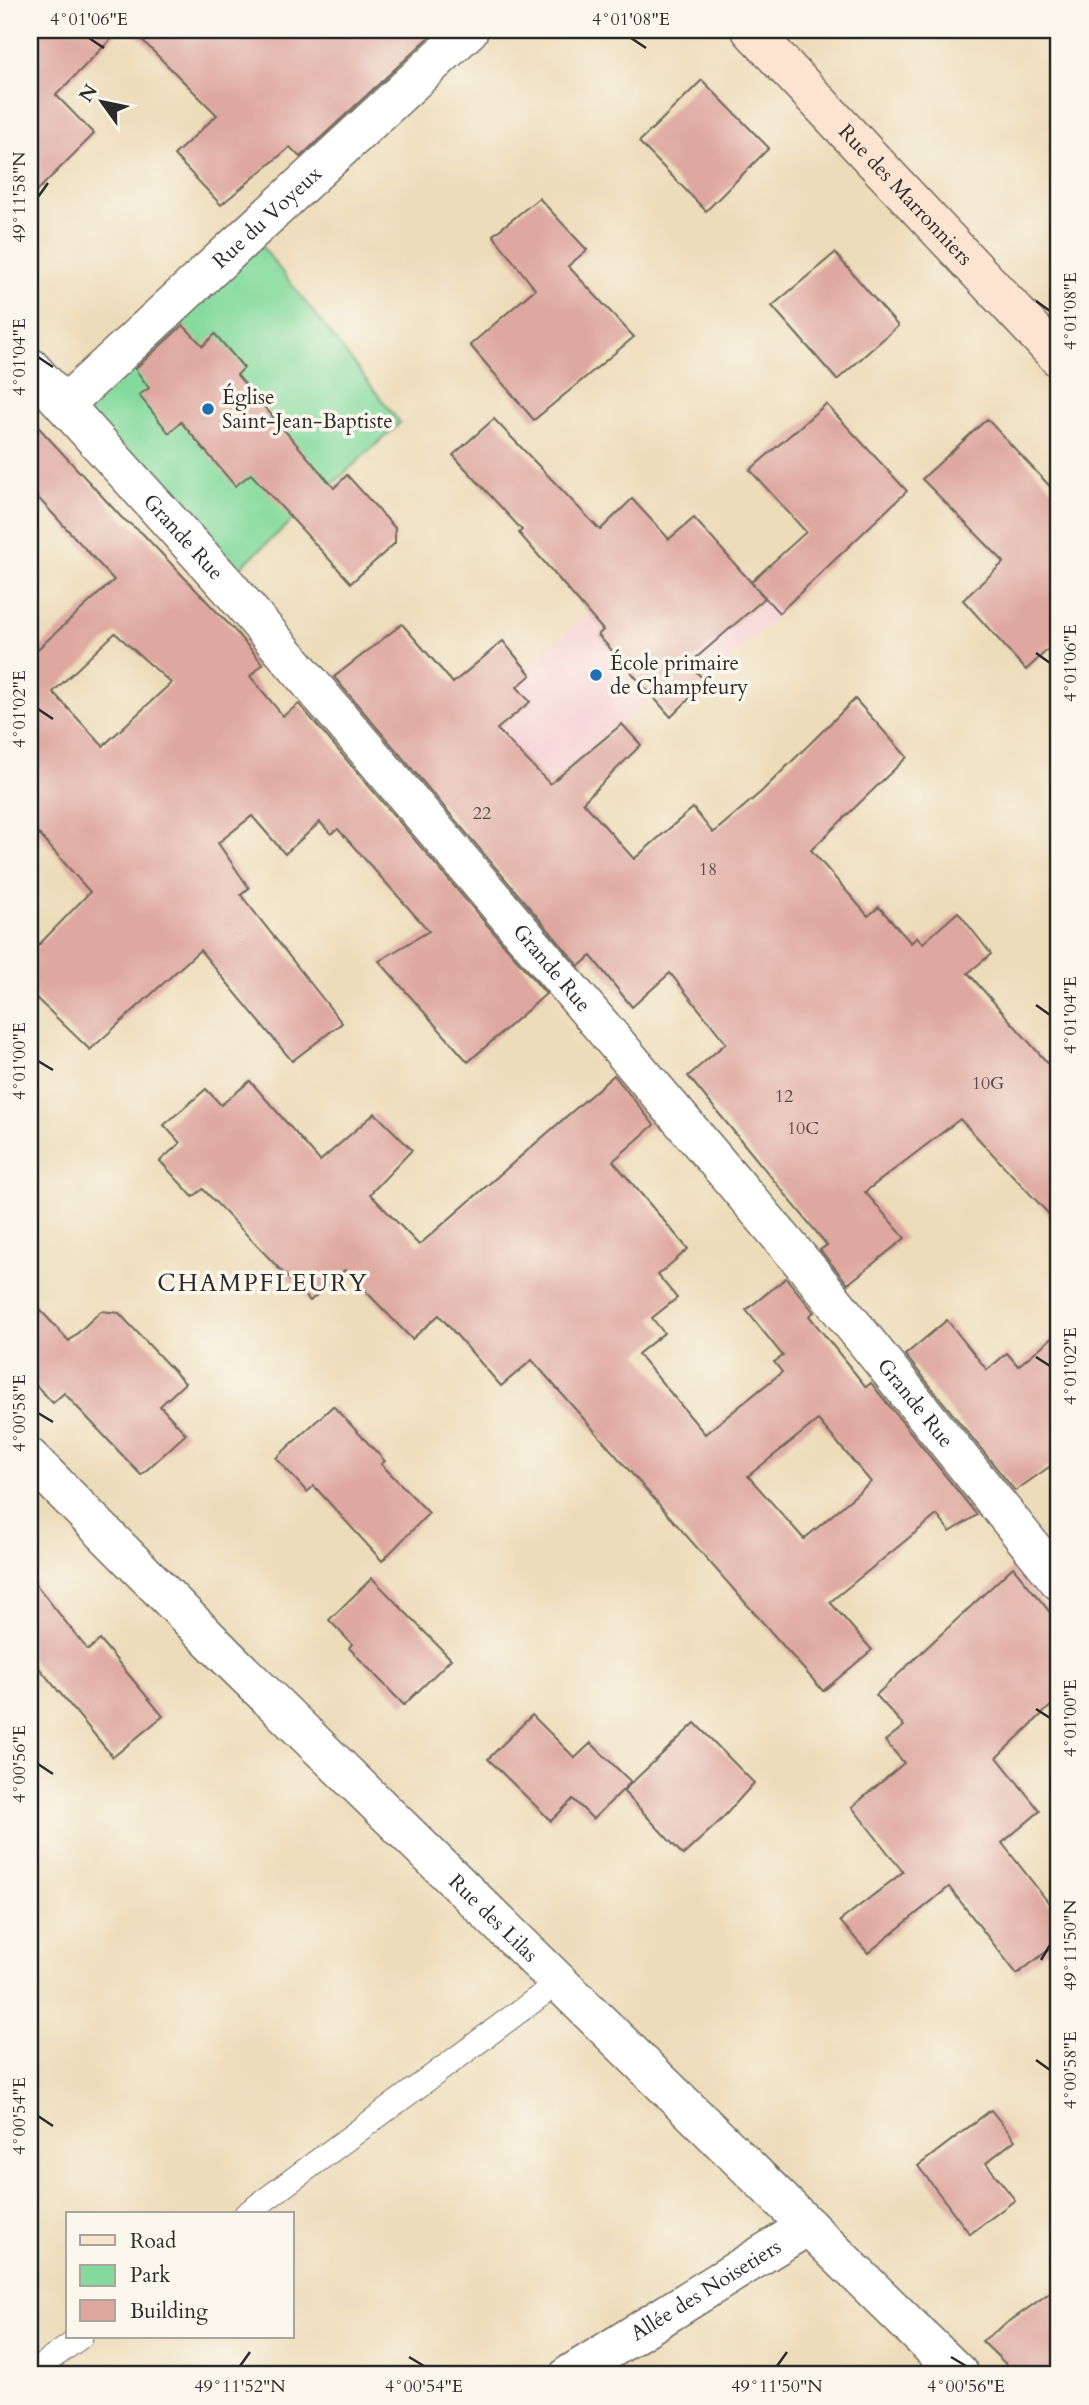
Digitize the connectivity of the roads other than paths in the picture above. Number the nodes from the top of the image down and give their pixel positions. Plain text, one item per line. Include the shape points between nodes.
1 (469, 30) edge
2 (751, 30) edge
3 (1059, 358) edge
4 (30, 367) edge
5 (65, 404) junction
6 (30, 1458) edge
7 (1059, 1581) edge
8 (559, 1983) junction
9 (249, 2212) edge
10 (808, 2226) junction
11 (80, 2338) edge
12 (30, 2375) edge
13 (569, 2375) edge
14 (960, 2375) edge

1 - 5 street, Rue du Voyeux
2 - 3 street, Rue des Marronniers
4 - 5 street, Grande Rue
5 - 7 street, Grande Rue via 227,585 799,1258
6 - 8 street, Rue des Lilas
8 - 9 lane
8 - 10 street, Rue des Lilas
10 - 13 street, Allée des Noisetiers
10 - 14 street, Rue des Lilas
11 - 12 lane

